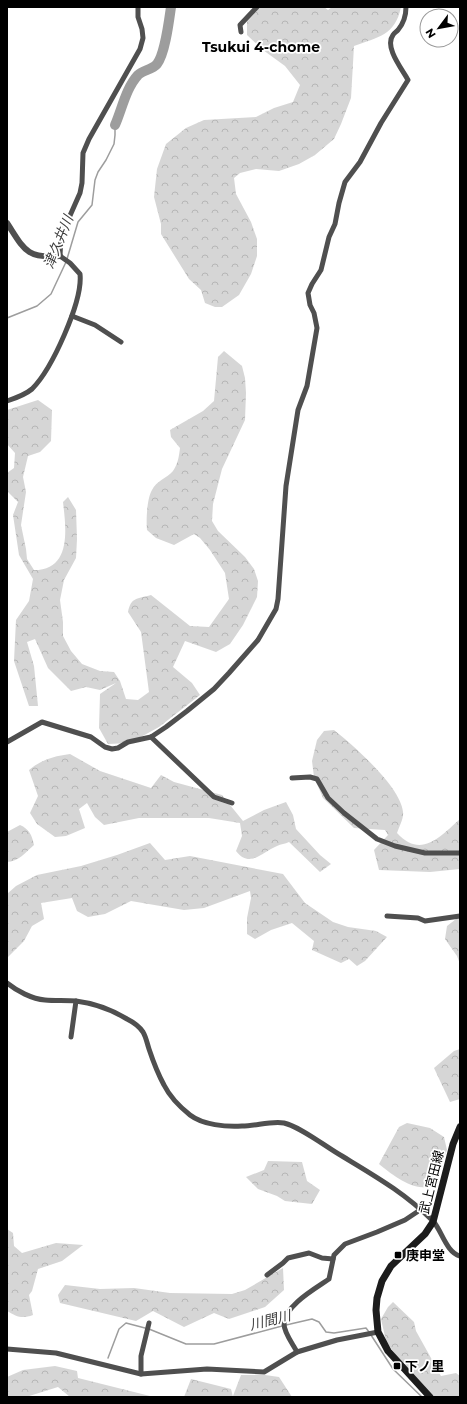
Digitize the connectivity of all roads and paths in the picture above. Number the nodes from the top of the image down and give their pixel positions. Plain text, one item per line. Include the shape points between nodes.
1 (138, 7) edge
2 (257, 7) edge
3 (406, 7) edge
4 (241, 32) dead end
5 (7, 223) edge
6 (60, 256) junction
7 (72, 316) junction
8 (121, 342) dead end
9 (7, 401) edge
10 (151, 737) junction
11 (7, 742) edge
12 (292, 778) dead end
13 (232, 803) dead end
14 (460, 853) edge
15 (387, 916) dead end
16 (460, 916) edge
17 (7, 983) edge
18 (76, 1001) junction
19 (71, 1037) dead end
20 (460, 1128) edge
21 (420, 1210) junction
22 (433, 1222) junction
23 (460, 1256) edge
24 (333, 1259) junction
25 (267, 1276) dead end
26 (149, 1323) dead end
27 (378, 1332) junction
28 (7, 1349) edge
29 (297, 1352) junction
30 (141, 1374) junction
31 (430, 1397) edge

1 - 6 street via 143,38 140,49 83,153 80,193 62,236
2 - 4 street via 240,25
3 - 10 street via 406,14 399,29 390,41 394,55 408,80 360,162 345,182 321,270 308,293 317,328 307,386 298,410 286,486 276,609 258,640 214,689
5 - 6 street via 22,244 34,255
6 - 7 street via 80,274 79,291
7 - 8 street via 95,325
7 - 9 street via 50,365 42,376 31,389
10 - 11 street via 112,749 90,737 42,722
10 - 13 street via 214,797
12 - 14 street via 310,776 317,779 328,798 337,807 384,842 425,854
15 - 16 street via 418,918 425,921
17 - 18 street via 14,989 44,1000
18 - 19 street
18 - 21 street via 101,1007 139,1026 170,1096 191,1116 207,1123 223,1125 283,1123 294,1126 389,1184
20 - 22 main road, 武上宮田線 via 453,1144
21 - 22 street
21 - 24 street via 405,1220 345,1244
22 - 23 street via 450,1249
22 - 27 main road, 武上宮田線 via 425,1234 391,1266 382,1281 376,1310
24 - 25 street via 310,1253 288,1258
24 - 29 street via 329,1279 289,1309 284,1323
26 - 30 street via 141,1356
27 - 29 street via 337,1340
27 - 31 main road, 武上宮田線 via 388,1350
28 - 30 street via 56,1353
29 - 30 street via 264,1372 207,1369

